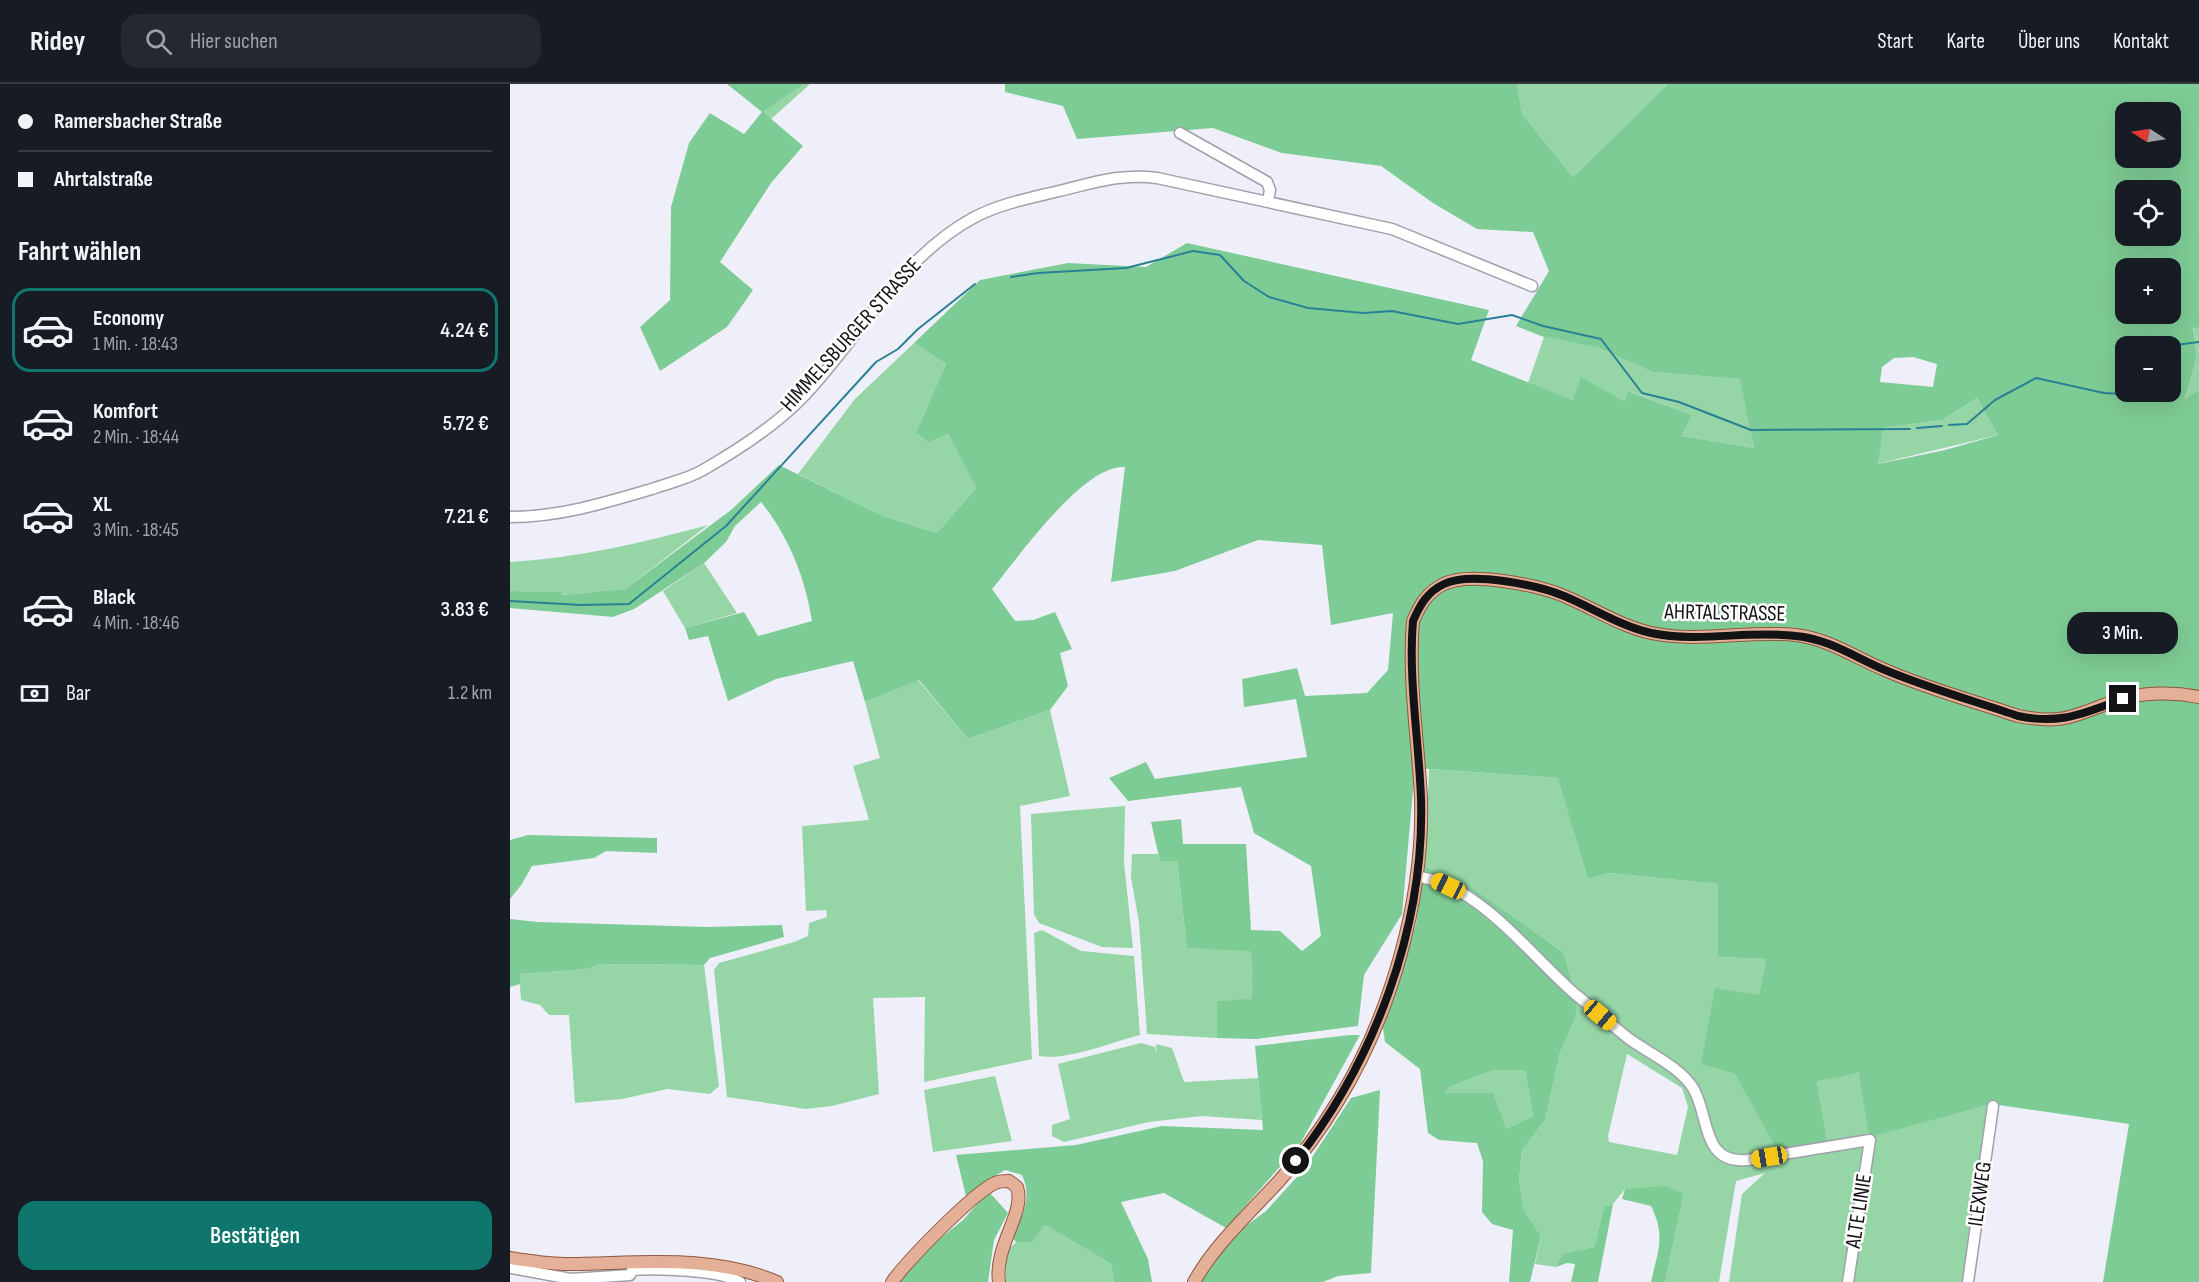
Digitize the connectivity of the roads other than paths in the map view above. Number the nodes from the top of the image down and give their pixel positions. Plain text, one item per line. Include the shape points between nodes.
1 (1180, 133) dead end
2 (1268, 201) junction
3 (1532, 286) dead end
4 (510, 517) edge
5 (2199, 697) edge
6 (1416, 876) junction
7 (1993, 1106) dead end
8 (511, 1263) edge
9 (629, 1273) edge
10 (571, 1281) edge
11 (773, 1281) edge
12 (742, 1282) edge
13 (892, 1282) edge
14 (999, 1282) edge
15 (1194, 1282) edge
16 (1848, 1282) edge
17 (1968, 1282) edge

1 - 2 street via 1267,182
2 - 3 street, HIMMELSBURGER STRASSE via 1392,230
2 - 4 street, HIMMELSBURGER STRASSE via 1124,175 1007,204 982,214 951,232 910,266 800,399 701,471 584,509
5 - 6 main road, AHRTALSTRASSE via 2138,696 2084,715 2037,720 1886,670 1815,639 1768,634 1718,638 1651,633 1547,590 1503,582 1454,580 1427,595 1413,621 1421,799
6 - 15 main road, AHRTALSTRASSE via 1403,943 1378,1019 1339,1099 1307,1147 1219,1247
6 - 16 street, ALTE LINIE via 1437,880 1459,891 1507,926 1572,991 1678,1073 1693,1089 1708,1134 1724,1157 1748,1160 1870,1140
7 - 17 street, ILEXWEG
8 - 9 main road via 562,1264
8 - 10 street
9 - 10 street
9 - 11 main road via 677,1260
9 - 12 street via 675,1269
13 - 14 main road via 915,1254 980,1194 998,1182 1009,1181 1017,1187 1019,1207 999,1256

